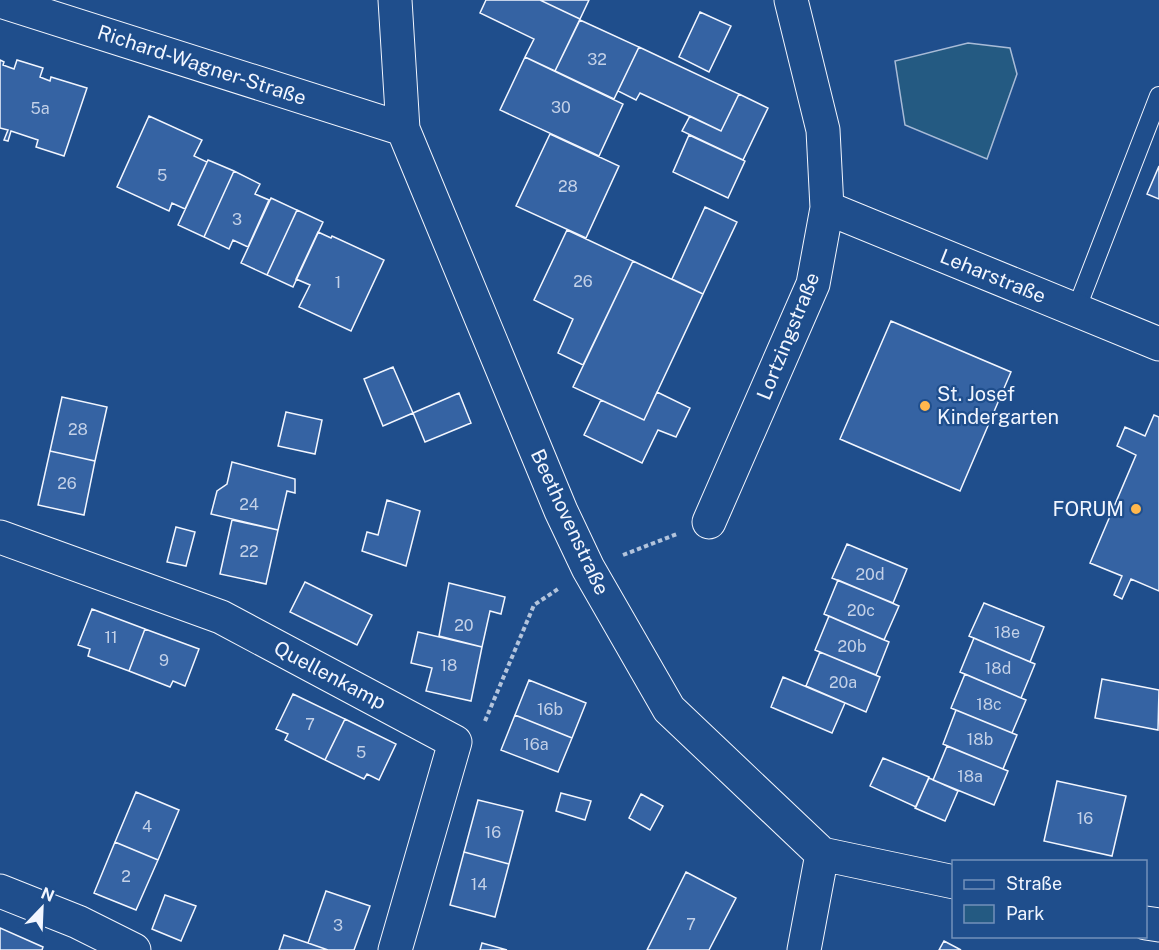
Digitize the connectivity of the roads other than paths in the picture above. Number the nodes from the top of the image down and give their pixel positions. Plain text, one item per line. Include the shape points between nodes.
1 (0, 0) edge
2 (395, 0) edge
3 (791, 0) edge
4 (1159, 96) edge
5 (403, 129) junction
6 (827, 208) junction
7 (1076, 310) junction
8 (1159, 344) edge
9 (709, 522) road end
10 (0, 537) edge
11 (822, 854) junction
12 (952, 882) edge
13 (0, 891) edge
14 (134, 950) edge
15 (395, 950) edge
16 (804, 950) edge

1 - 5 street, Richard-Wagner-Straße
2 - 5 street, Beethovenstraße
3 - 6 street, Lortzingstraße via 823,130
4 - 7 lane
5 - 11 street, Beethovenstraße via 561,511 588,568 669,709
6 - 7 street, Leharstraße
6 - 9 street, Lortzingstraße via 813,284
7 - 8 street, Leharstraße
10 - 15 street, Quellenkamp via 221,617 455,742
11 - 12 street
11 - 16 street
13 - 14 street via 78,922

